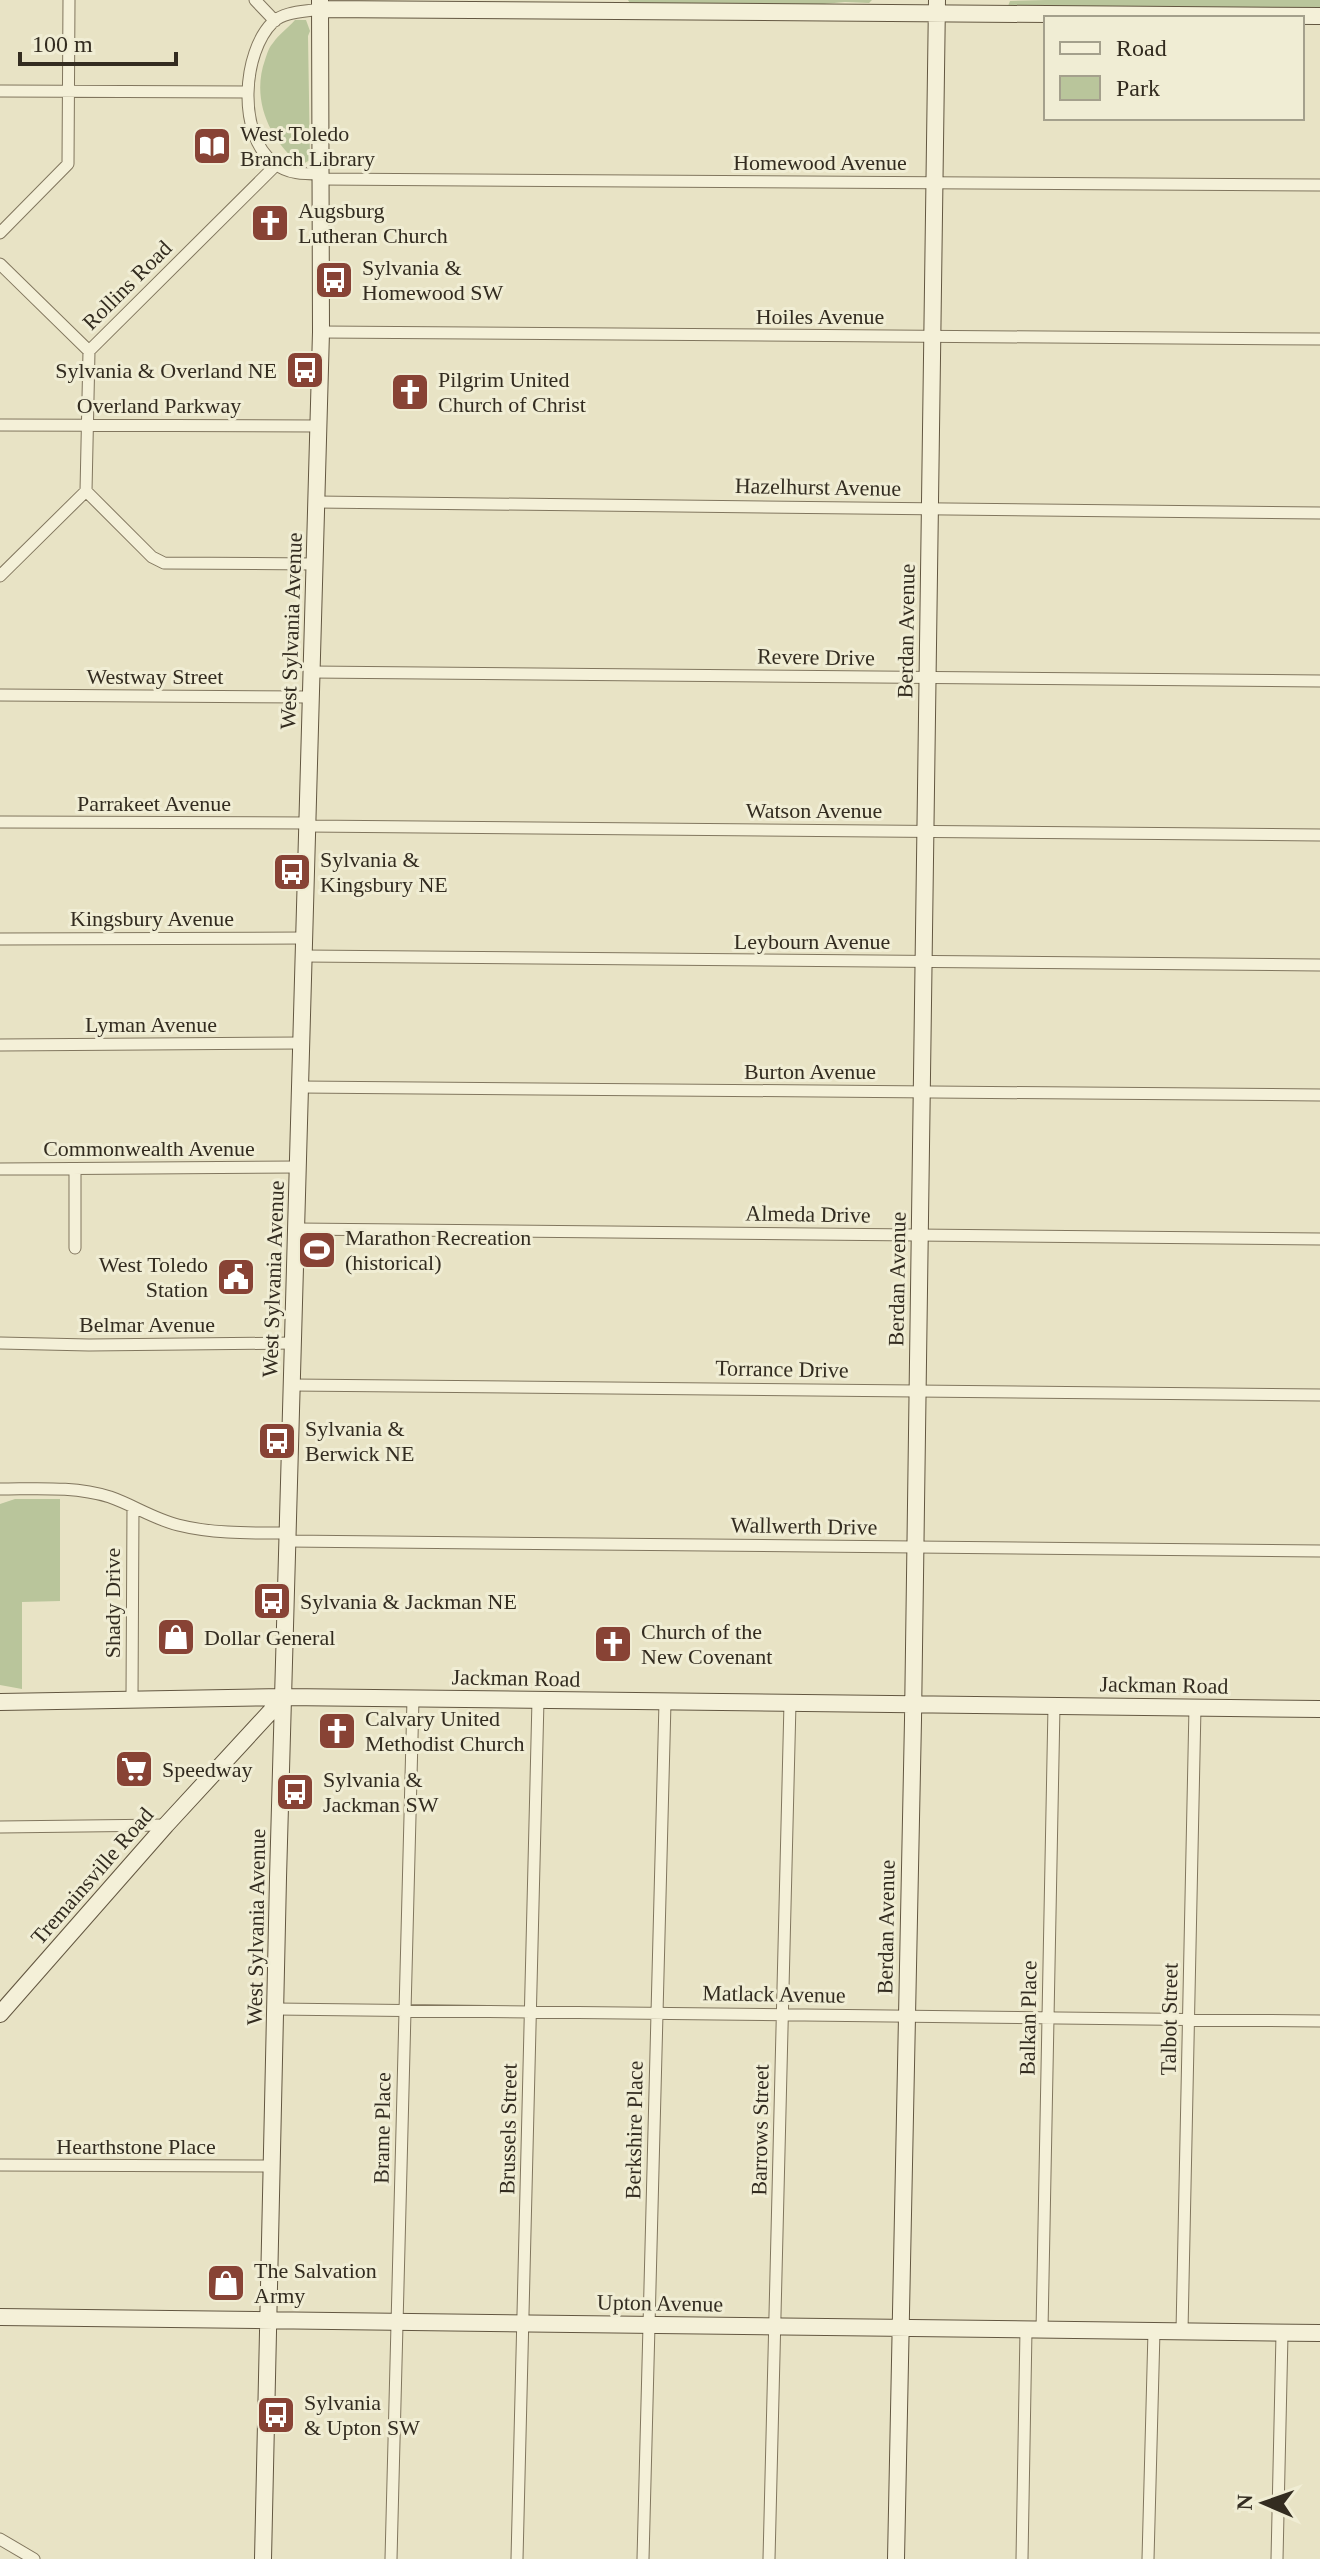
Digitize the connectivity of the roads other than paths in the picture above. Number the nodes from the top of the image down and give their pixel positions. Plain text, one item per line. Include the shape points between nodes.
1 (69, 0) edge
2 (255, 0) edge
3 (337, 0) edge
4 (320, 4) edge
5 (624, 6) edge
6 (884, 7) edge
7 (937, 7) edge
8 (1000, 7) edge
9 (1320, 16) edge
10 (275, 21) junction
11 (0, 91) edge
12 (69, 92) junction
13 (248, 92) junction
14 (276, 165) junction
15 (320, 176) junction
16 (934, 183) junction
17 (1320, 185) edge
18 (0, 233) edge
19 (0, 264) edge
20 (321, 332) junction
21 (932, 336) junction
22 (1320, 339) edge
23 (89, 351) junction
24 (0, 425) edge
25 (87, 425) junction
26 (318, 426) junction
27 (86, 491) junction
28 (316, 502) junction
29 (930, 509) junction
30 (1320, 513) edge
31 (315, 564) junction
32 (0, 576) edge
33 (311, 672) junction
34 (927, 678) junction
35 (1320, 681) edge
36 (0, 695) edge
37 (311, 697) junction
38 (0, 822) edge
39 (307, 824) junction
40 (925, 831) junction
41 (1320, 835) edge
42 (305, 938) junction
43 (0, 939) edge
44 (304, 956) junction
45 (924, 962) junction
46 (1320, 965) edge
47 (302, 1043) junction
48 (0, 1045) edge
49 (300, 1087) junction
50 (922, 1092) junction
51 (1320, 1095) edge
52 (298, 1167) junction
53 (0, 1169) edge
54 (75, 1169) junction
55 (297, 1229) junction
56 (920, 1235) junction
57 (1320, 1239) edge
58 (75, 1248) dead end
59 (0, 1343) edge
60 (294, 1343) junction
61 (292, 1385) junction
62 (918, 1391) junction
63 (1320, 1395) edge
64 (0, 1489) edge
65 (133, 1507) junction
66 (288, 1537) junction
67 (915, 1547) junction
68 (1320, 1551) edge
69 (284, 1697) junction
70 (132, 1699) junction
71 (413, 1699) junction
72 (538, 1700) junction
73 (0, 1702) edge
74 (665, 1702) junction
75 (790, 1703) junction
76 (913, 1704) junction
77 (1054, 1706) junction
78 (1195, 1707) junction
79 (1320, 1709) edge
80 (166, 1825) junction
81 (0, 1827) edge
82 (4, 2006) edge
83 (276, 2009) junction
84 (405, 2010) junction
85 (531, 2012) junction
86 (657, 2013) junction
87 (783, 2015) junction
88 (906, 2016) junction
89 (1048, 2018) junction
90 (1189, 2019) junction
91 (1320, 2021) edge
92 (0, 2165) edge
93 (272, 2166) junction
94 (0, 2317) edge
95 (269, 2320) junction
96 (397, 2321) junction
97 (523, 2323) junction
98 (649, 2325) junction
99 (775, 2326) junction
100 (900, 2328) junction
101 (1034, 2330) junction
102 (1154, 2331) junction
103 (1182, 2331) junction
104 (1320, 2333) edge
105 (1282, 2334) junction
106 (0, 2539) edge
107 (34, 2559) edge
108 (263, 2559) edge
109 (391, 2559) edge
110 (517, 2559) edge
111 (643, 2559) edge
112 (769, 2559) edge
113 (896, 2559) edge
114 (1022, 2559) edge
115 (1148, 2559) edge
116 (1277, 2559) edge

1 - 12 street
2 - 10 street
3 - 4 street
4 - 5 street
4 - 10 street
4 - 15 street, West Sylvania Avenue
5 - 6 street
6 - 7 street
7 - 8 street
7 - 16 street, Berdan Avenue
8 - 9 street
10 - 13 street via 254,55
11 - 12 street
12 - 13 street
12 - 18 street via 68,164
13 - 14 street via 258,142
14 - 15 street, Homewood Avenue
14 - 23 street, Rollins Road
15 - 16 street, Homewood Avenue
15 - 20 street, West Sylvania Avenue
16 - 17 street, Homewood Avenue
16 - 21 street, Berdan Avenue
19 - 23 street
20 - 21 street, Hoiles Avenue
20 - 26 street, West Sylvania Avenue
21 - 22 street, Hoiles Avenue
21 - 29 street, Berdan Avenue
23 - 25 street, Rollins Road
24 - 25 street, Overland Parkway
25 - 26 street, Overland Parkway
25 - 27 street, Rollins Road
26 - 28 street, West Sylvania Avenue
27 - 31 street via 164,563
27 - 32 street
28 - 29 street, Hazelhurst Avenue
28 - 31 street, West Sylvania Avenue
29 - 30 street, Hazelhurst Avenue
29 - 34 street, Berdan Avenue
31 - 33 street, West Sylvania Avenue
33 - 34 street, Revere Drive
33 - 37 street, West Sylvania Avenue
34 - 35 street, Revere Drive
34 - 40 street, Berdan Avenue
36 - 37 street, Westway Street
37 - 39 street, West Sylvania Avenue
38 - 39 street, Parrakeet Avenue
39 - 40 street, Watson Avenue
39 - 42 street, West Sylvania Avenue
40 - 41 street, Watson Avenue
40 - 45 street, Berdan Avenue
42 - 43 street, Kingsbury Avenue
42 - 44 street, West Sylvania Avenue
44 - 45 street, Leybourn Avenue
44 - 47 street, West Sylvania Avenue
45 - 46 street, Leybourn Avenue
45 - 50 street, Berdan Avenue
47 - 48 street, Lyman Avenue
47 - 49 street, West Sylvania Avenue
49 - 50 street, Burton Avenue
49 - 52 street, West Sylvania Avenue
50 - 51 street, Burton Avenue
50 - 56 street, Berdan Avenue
52 - 54 street, Commonwealth Avenue
52 - 55 street, West Sylvania Avenue
53 - 54 street, Commonwealth Avenue
54 - 58 street
55 - 56 street, Almeda Drive
55 - 60 street, West Sylvania Avenue
56 - 57 street, Almeda Drive
56 - 62 street, Berdan Avenue
59 - 60 street, Belmar Avenue
60 - 61 street, West Sylvania Avenue
61 - 62 street, Torrance Drive
61 - 66 street, West Sylvania Avenue
62 - 63 street, Torrance Drive
62 - 67 street, Berdan Avenue
64 - 65 street, Wallwerth Drive via 72,1489
65 - 66 street, Wallwerth Drive via 194,1529
65 - 70 street, Shady Drive
66 - 67 street, Wallwerth Drive
66 - 69 street, West Sylvania Avenue
67 - 68 street, Wallwerth Drive
67 - 76 street, Berdan Avenue
69 - 70 street, Jackman Road
69 - 71 street, Jackman Road
69 - 80 street, Tremainsville Road
69 - 83 street, West Sylvania Avenue
70 - 73 street, Jackman Road
71 - 72 street, Jackman Road
71 - 84 street, Brame Place
72 - 74 street, Jackman Road
72 - 85 street, Brussels Street
74 - 75 street, Jackman Road
74 - 86 street, Berkshire Place
75 - 76 street, Jackman Road
75 - 87 street, Barrows Street
76 - 77 street, Jackman Road
76 - 88 street, Berdan Avenue
77 - 78 street, Jackman Road
77 - 89 street, Balkan Place
78 - 79 street, Jackman Road
78 - 90 street, Talbot Street
80 - 81 street
80 - 82 street, Tremainsville Road
83 - 84 street, Matlack Avenue
83 - 93 street, West Sylvania Avenue
84 - 85 street, Matlack Avenue
84 - 96 street, Brame Place
85 - 86 street, Matlack Avenue
85 - 97 street, Brussels Street
86 - 87 street, Matlack Avenue
86 - 98 street, Berkshire Place
87 - 88 street, Matlack Avenue
87 - 99 street, Barrows Street
88 - 89 street, Matlack Avenue
88 - 100 street, Berdan Avenue
89 - 90 street, Matlack Avenue
89 - 101 street, Balkan Place
90 - 91 street, Matlack Avenue
90 - 103 street, Talbot Street
92 - 93 street, Hearthstone Place
93 - 95 street, West Sylvania Avenue
94 - 95 street, Upton Avenue
95 - 96 street, Upton Avenue
95 - 108 street, West Sylvania Avenue
96 - 97 street, Upton Avenue
96 - 109 street, Brame Place
97 - 98 street, Upton Avenue
97 - 110 street, Brussels Street
98 - 99 street, Upton Avenue
98 - 111 street, Berkshire Place
99 - 100 street, Upton Avenue
99 - 112 street, Barrows Street
100 - 101 street, Upton Avenue
100 - 113 street, Berdan Avenue
101 - 102 street, Upton Avenue
101 - 114 street, Balkan Place
102 - 103 street, Upton Avenue
102 - 115 street
103 - 105 street, Upton Avenue
104 - 105 street, Upton Avenue
105 - 116 street
106 - 107 street

